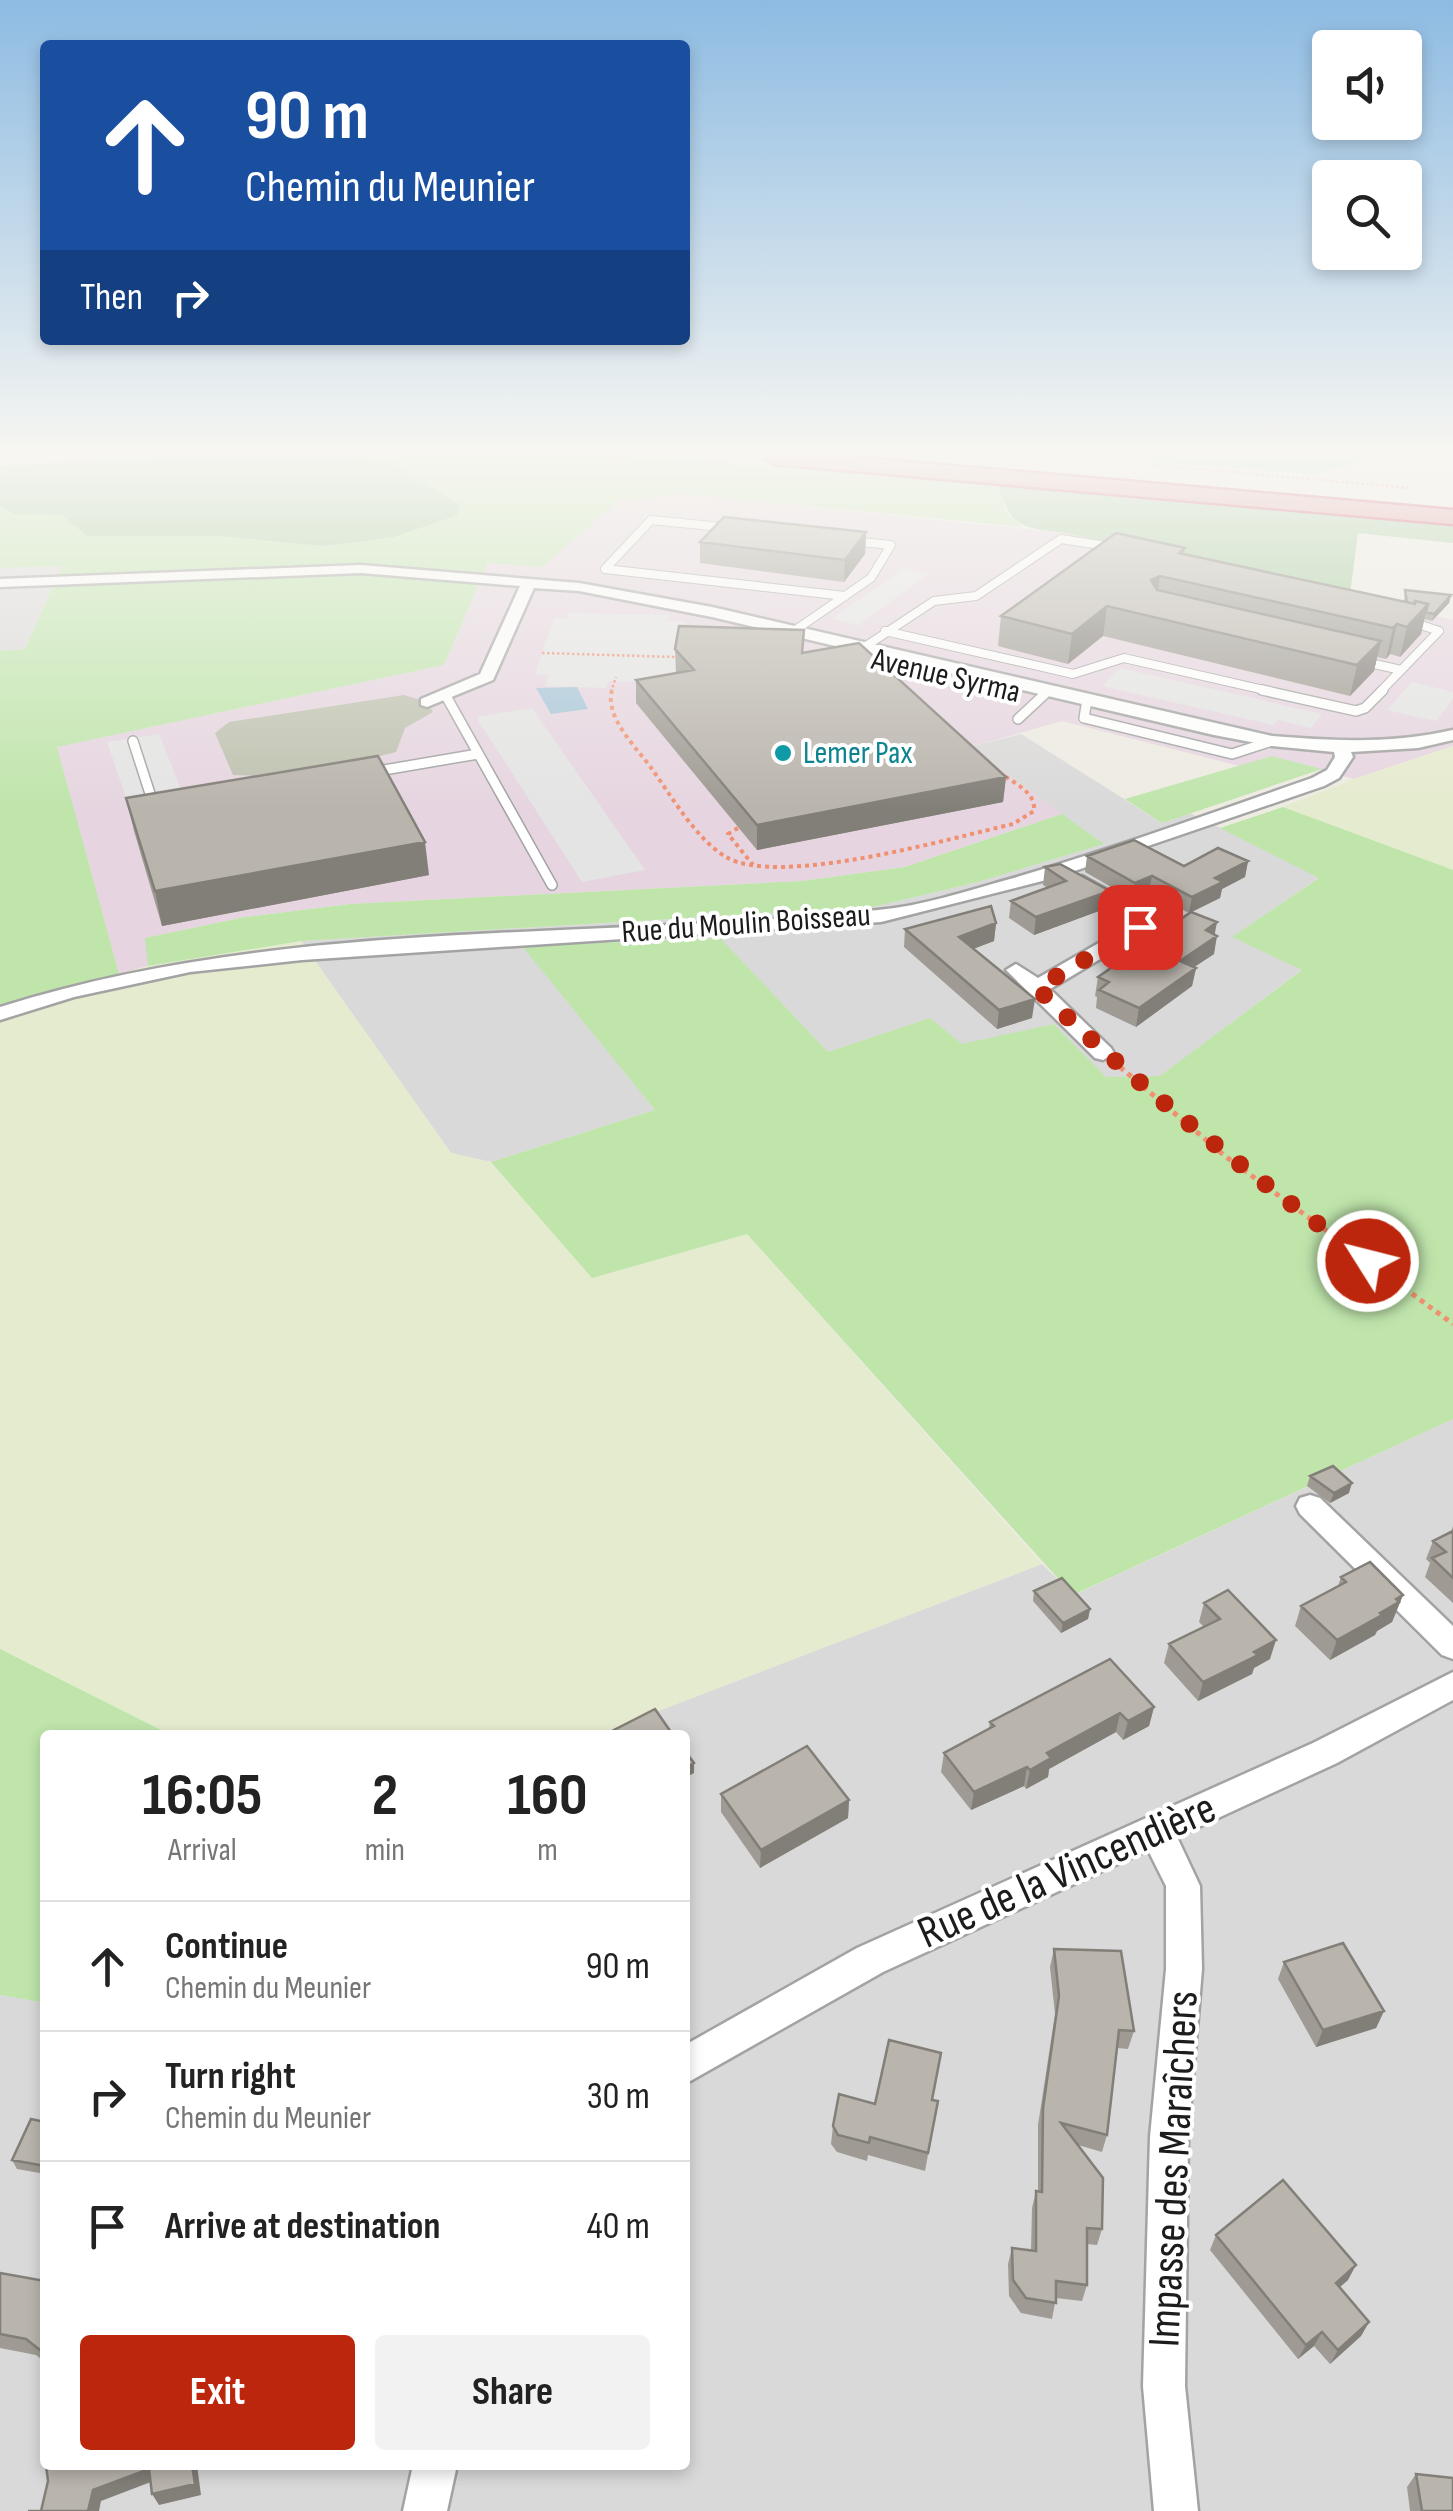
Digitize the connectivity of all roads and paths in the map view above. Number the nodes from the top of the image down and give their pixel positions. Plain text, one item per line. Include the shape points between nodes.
1 (212, 574) edge
2 (435, 574) edge
3 (643, 574) edge
4 (873, 574) edge
5 (1009, 574) edge
6 (530, 582) junction
7 (0, 583) edge
8 (845, 596) junction
9 (1394, 617) edge
10 (794, 631) junction
11 (885, 631) junction
12 (863, 648) junction
13 (542, 653) dead end
14 (676, 656) edge
15 (1344, 656) edge
16 (1401, 670) junction
17 (616, 677) dead end
18 (1048, 691) junction
19 (446, 696) junction
20 (427, 702) dead end
21 (1018, 719) dead end
22 (1453, 735) edge
23 (133, 741) dead end
24 (1341, 747) junction
25 (478, 754) junction
26 (993, 768) edge
27 (364, 774) edge
28 (174, 806) edge
29 (738, 828) edge
30 (756, 867) junction
31 (1060, 870) junction
32 (552, 885) dead end
33 (1016, 970) dead end
34 (1037, 988) junction
35 (0, 1014) edge
36 (1102, 1053) joint
37 (1453, 1324) edge
38 (1310, 1506) dead end
39 (1453, 1646) edge
40 (1453, 1685) edge
41 (1157, 1832) junction
42 (690, 2063) edge
43 (434, 2470) edge
44 (425, 2511) edge
45 (1176, 2511) edge

1 - 7 street, Avenue Syrma
2 - 6 street, Avenue Syrma
3 - 8 lane
4 - 8 lane
5 - 11 lane via 976,596 934,601
6 - 10 street, Avenue Syrma
6 - 19 street via 487,677
8 - 10 lane
9 - 16 lane via 1439,631
10 - 12 street, Avenue Syrma
11 - 12 lane
11 - 16 lane via 1073,674 1124,658 1349,710 1364,708
12 - 18 street, Avenue Syrma
13 - 14 path
15 - 16 lane
17 - 30 path via 610,697 615,718 724,855
18 - 21 lane
18 - 24 street, Avenue Syrma via 1272,741
19 - 20 street
19 - 25 lane
22 - 24 street
23 - 28 lane via 155,809
24 - 31 street, Rue du Moulin Boisseau via 1344,758 1318,782
25 - 27 lane
25 - 32 lane
26 - 30 path via 1031,796 1036,804 1026,818 834,860
29 - 30 path via 728,834
31 - 34 street via 1139,913 1140,927
31 - 35 street, Rue du Moulin Boisseau via 881,916 190,966
33 - 34 street
34 - 36 street
36 - 37 path via 1226,1156
38 - 39 street
40 - 41 street, Rue de la Vincendière
41 - 42 street, Rue de la Vincendière via 870,1960
41 - 45 street, Impasse des Maraîchers via 1183,1886 1164,2386
43 - 44 street

